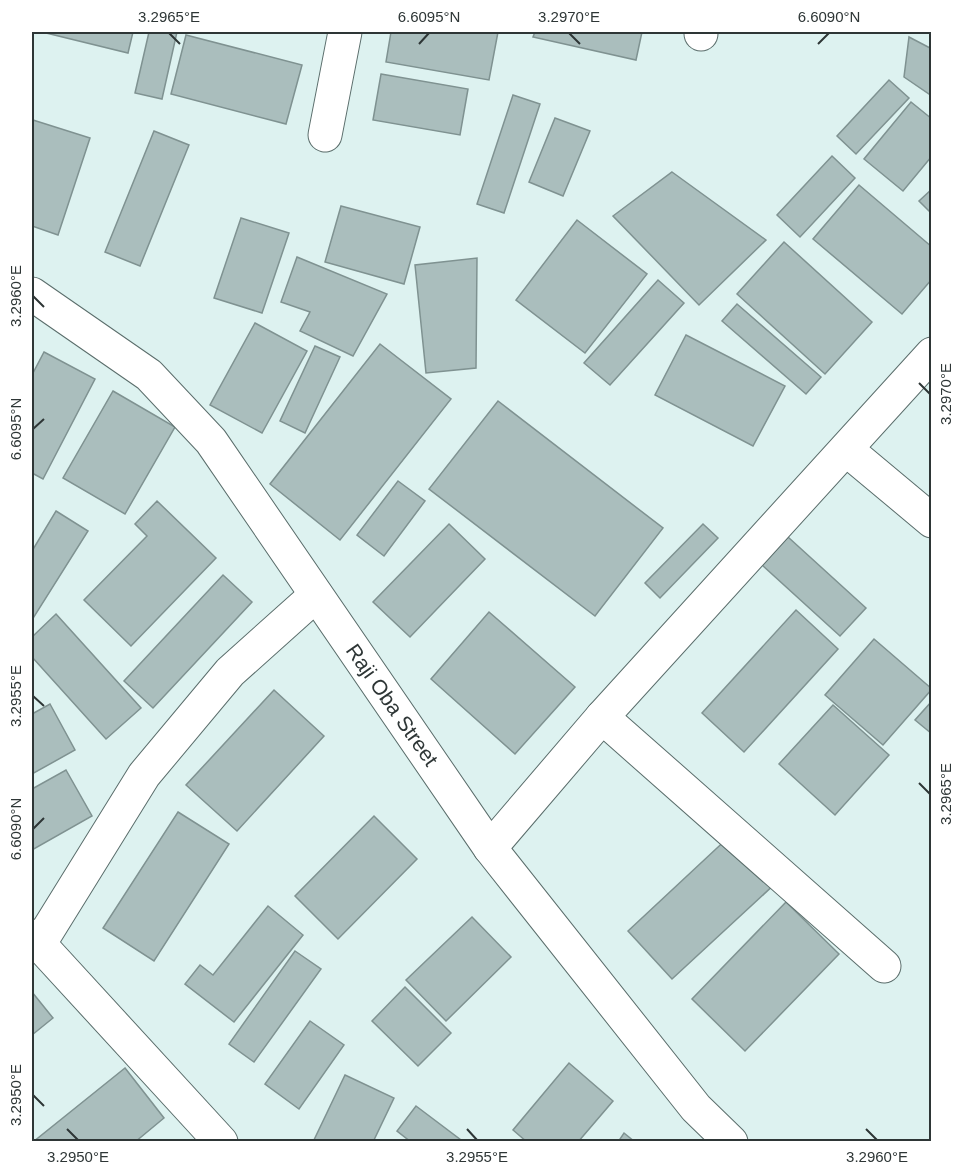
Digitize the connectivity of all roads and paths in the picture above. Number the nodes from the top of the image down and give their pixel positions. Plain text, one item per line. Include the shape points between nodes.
1 (345, 32) edge
2 (325, 135) dead end
3 (32, 294) edge
4 (932, 354) edge
5 (847, 450) junction
6 (932, 521) edge
7 (316, 595) junction
8 (602, 717) junction
9 (490, 848) junction
10 (35, 941) edge
11 (884, 966) dead end
12 (221, 1142) edge
13 (731, 1142) edge

1 - 2 street
3 - 7 street, Raji Oba Street via 157,383 211,441
4 - 5 street
5 - 6 street
5 - 8 street
7 - 9 street, Raji Oba Street
7 - 10 street via 230,672 144,775
8 - 9 street
8 - 11 street
9 - 13 street, Raji Oba Street via 696,1108
10 - 12 street

